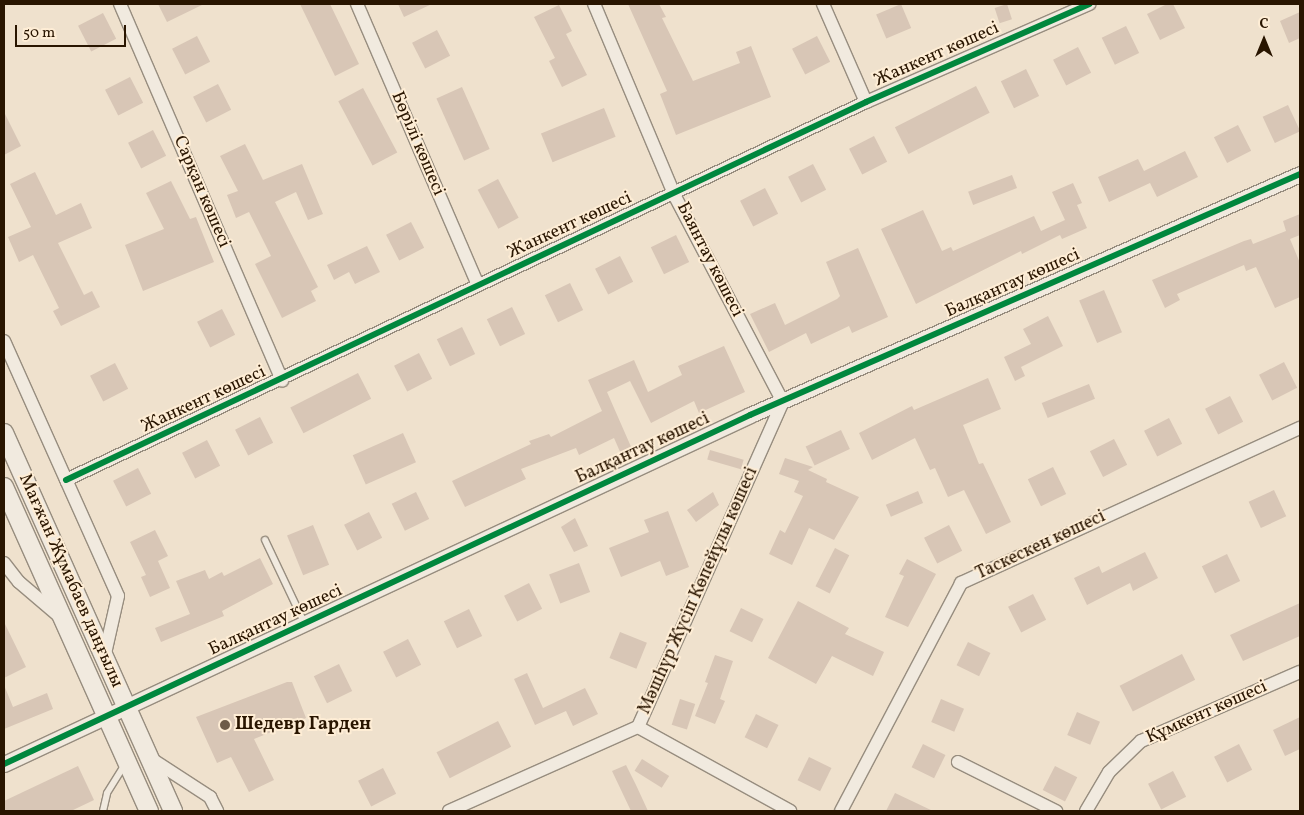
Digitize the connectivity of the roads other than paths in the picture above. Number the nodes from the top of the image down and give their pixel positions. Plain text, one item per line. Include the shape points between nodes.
1 (120, 4) edge
2 (357, 4) edge
3 (594, 4) edge
4 (824, 4) edge
5 (1080, 5) edge
6 (866, 102) junction
7 (1300, 174) edge
8 (674, 194) junction
9 (478, 285) junction
10 (4, 341) edge
11 (282, 381) junction
12 (783, 402) junction
13 (1300, 428) edge
14 (4, 433) edge
15 (66, 480) junction
16 (4, 487) edge
17 (265, 540) dead end
18 (4, 563) edge
19 (63, 620) junction
20 (305, 624) junction
21 (104, 658) junction
22 (1300, 672) edge
23 (127, 708) junction
24 (107, 717) junction
25 (638, 728) junction
26 (149, 758) junction
27 (127, 761) junction
28 (958, 762) dead end
29 (4, 764) edge
30 (103, 811) edge
31 (149, 811) edge
32 (173, 811) edge
33 (217, 811) edge
34 (449, 811) edge
35 (790, 811) edge
36 (841, 811) edge
37 (1056, 811) edge
38 (1086, 811) edge

1 - 11 street, Сарқан көшесі
2 - 9 street, Бөрілі көшесі
3 - 8 street, Баянтау көшесі
4 - 6 street
5 - 6 street, Жанкент көшесі
6 - 8 street, Жанкент көшесі
7 - 12 street, Балқантау көшесі
8 - 9 street, Жанкент көшесі
8 - 12 street, Баянтау көшесі
9 - 11 street, Жанкент көшесі
10 - 15 street
11 - 15 street, Жанкент көшесі
12 - 20 street, Балқантау көшесі
12 - 25 street, Мәшһүр Жүсіп Көпейұлы көшесі
13 - 36 street, Таскескен көшесі via 962,583
14 - 21 main road, Мағжан Жұмабаев даңғылы
15 - 21 street via 118,596
16 - 19 main road, Мағжан Жұмабаев даңғылы
17 - 20 lane
18 - 19 street via 19,582
19 - 24 main road, Мағжан Жұмабаев даңғылы
20 - 23 street, Балқантау көшесі
21 - 23 main road, Мағжан Жұмабаев даңғылы
22 - 38 street, Құмкент көшесі via 1141,741 1109,772
23 - 24 street, Балқантау көшесі
23 - 26 main road, Мағжан Жұмабаев даңғылы
24 - 27 main road, Мағжан Жұмабаев даңғылы
24 - 29 street, Балқантау көшесі
25 - 34 street, Мәшһүр Жүсіп Көпейұлы көшесі
25 - 35 street
26 - 32 main road, Мағжан Жұмабаев даңғылы
26 - 33 street via 210,797
27 - 30 lane via 108,793
27 - 31 main road, Мағжан Жұмабаев даңғылы
28 - 37 street

